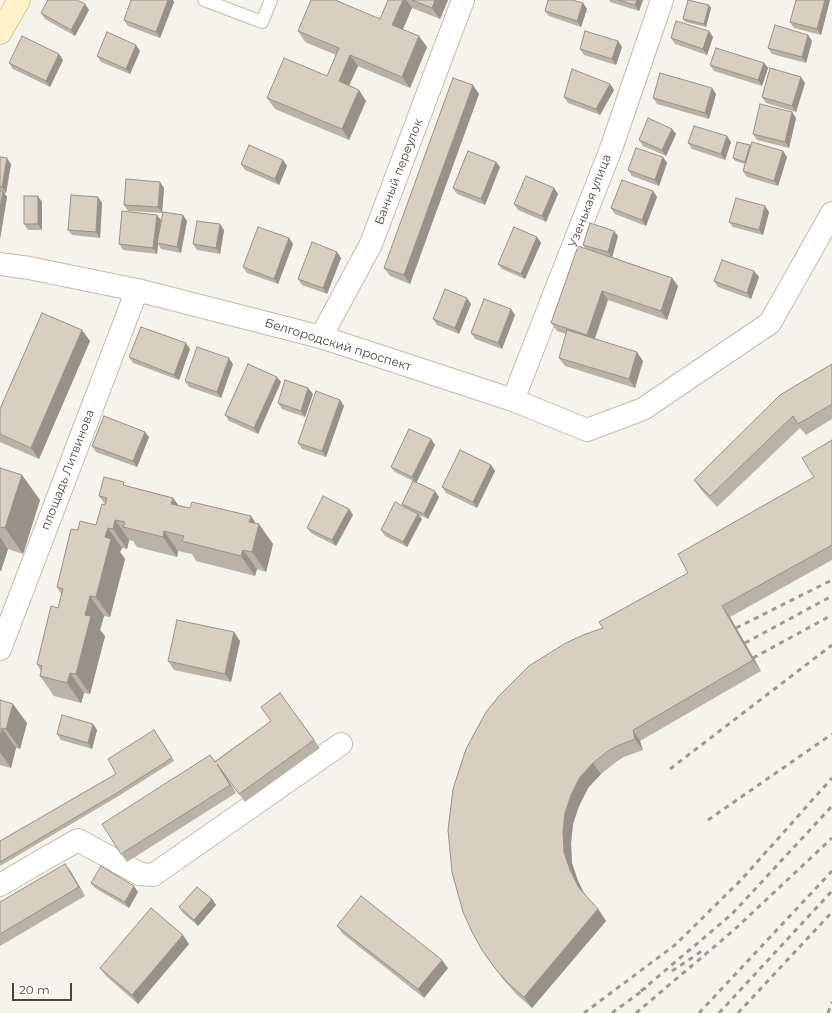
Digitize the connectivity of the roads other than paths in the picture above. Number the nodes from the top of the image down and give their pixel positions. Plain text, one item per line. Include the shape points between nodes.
1 (19, 0) edge
2 (204, 0) edge
3 (271, 0) edge
4 (463, 0) edge
5 (662, 0) edge
6 (0, 33) edge
7 (832, 213) edge
8 (0, 264) edge
9 (137, 290) junction
10 (321, 337) junction
11 (513, 400) junction
12 (0, 650) edge
13 (341, 744) dead end
14 (0, 885) edge

1 - 6 main road
2 - 3 lane via 262,22
4 - 10 street, Банный переулок via 371,244
5 - 11 street, Узенькая улица via 612,146
7 - 11 street, Белгородский проспект via 770,323 643,409 587,430
8 - 9 street, Белгородский проспект
9 - 10 street, Белгородский проспект
9 - 12 street, площадь Литвинова
10 - 11 street, Белгородский проспект
13 - 14 street via 153,875 140,874 78,840

